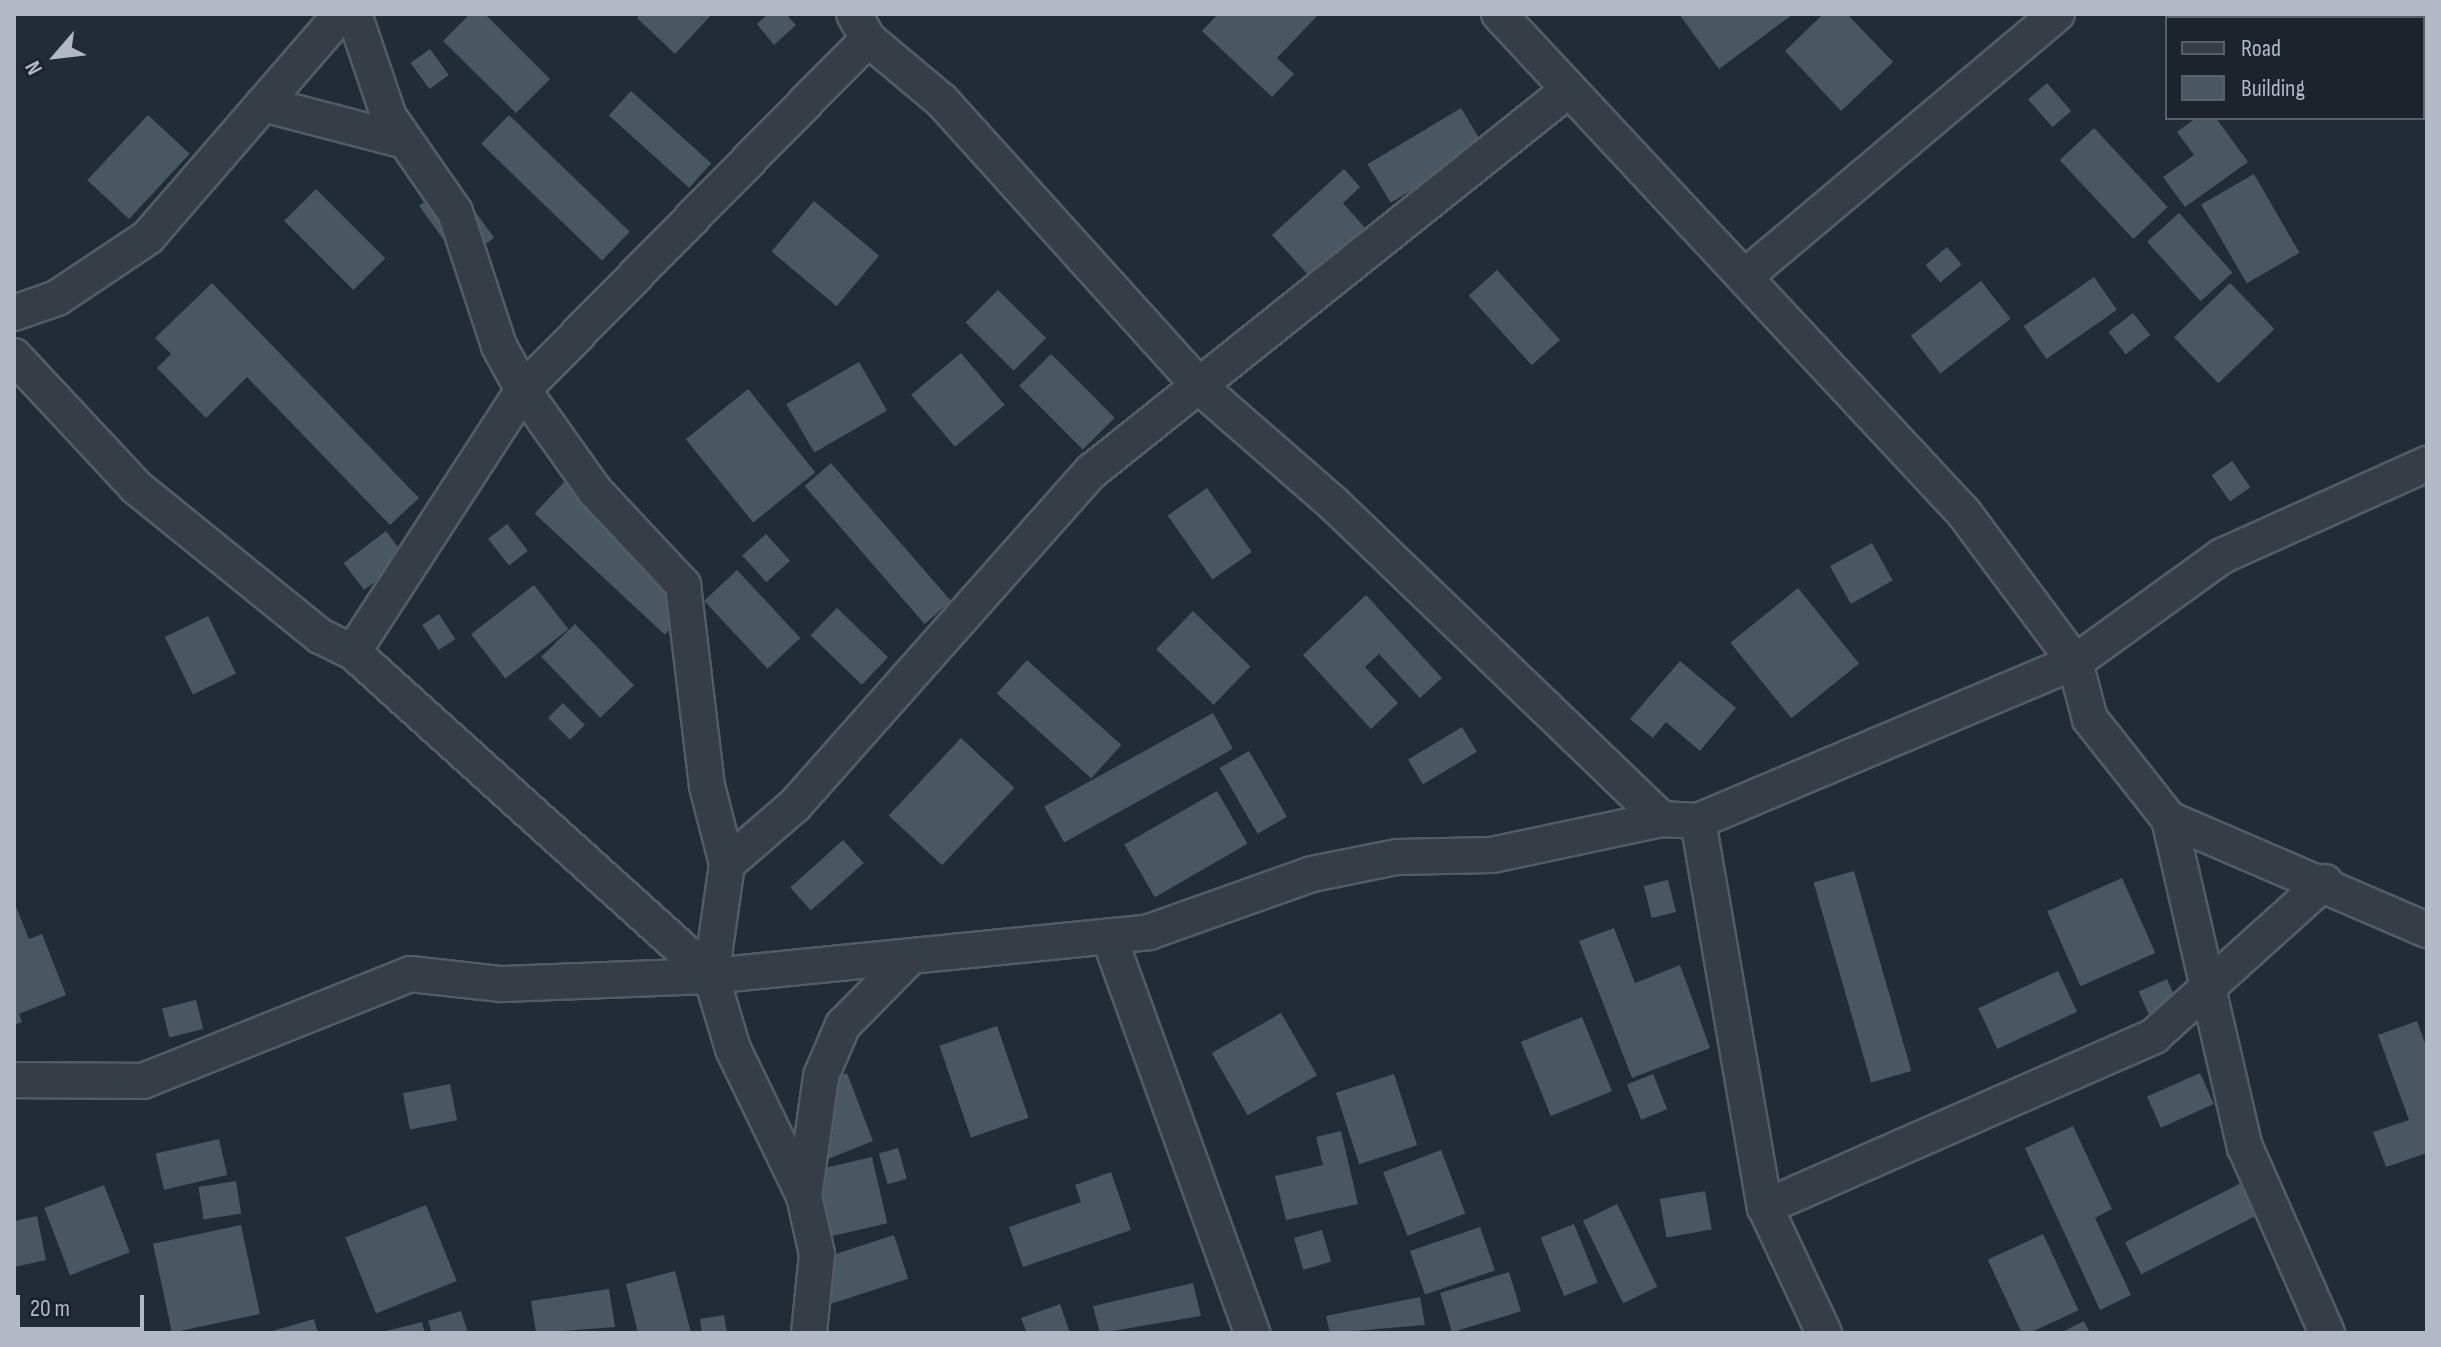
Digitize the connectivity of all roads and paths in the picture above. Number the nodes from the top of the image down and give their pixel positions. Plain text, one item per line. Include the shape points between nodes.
1 (341, 14) edge
2 (354, 14) edge
3 (1499, 14) edge
4 (2057, 14) edge
5 (861, 26) edge
6 (1566, 92) junction
7 (263, 104) junction
8 (405, 141) junction
9 (1748, 274) junction
10 (20, 308) edge
11 (14, 356) edge
12 (1201, 388) junction
13 (523, 390) junction
14 (2427, 464) edge
15 (353, 652) junction
16 (2075, 662) junction
17 (1661, 819) junction
18 (2169, 819) junction
19 (1698, 821) junction
20 (727, 864) junction
21 (2325, 882) junction
22 (2427, 930) edge
23 (1109, 937) junction
24 (907, 960) junction
25 (711, 976) junction
26 (2210, 984) junction
27 (14, 1080) edge
28 (804, 1196) junction
29 (1765, 1207) junction
30 (809, 1333) edge
31 (1252, 1333) edge
32 (1824, 1333) edge
33 (2327, 1333) edge

1 - 7 street
2 - 8 street via 389,117
3 - 6 street
4 - 9 street
5 - 12 street via 942,101
5 - 13 street
6 - 9 street
6 - 12 street
7 - 8 street
7 - 10 street via 148,237
8 - 13 street via 455,212 499,346
9 - 16 street via 1964,513
11 - 15 street via 136,487 320,636
12 - 17 street via 1334,504
12 - 20 street via 1092,471 795,805
13 - 15 street
13 - 20 street via 595,491 679,573 707,786
14 - 16 street via 2222,556
15 - 25 street
16 - 18 street via 2090,719
16 - 19 street
17 - 19 street
17 - 23 street via 1492,855 1397,857 1312,874 1149,932
18 - 21 street
18 - 26 street
19 - 29 street
20 - 25 street
21 - 22 street
21 - 26 street
23 - 24 street
23 - 31 street
24 - 25 street
24 - 28 street via 843,1025 821,1076
25 - 27 street via 501,984 410,974 143,1081
25 - 28 street via 733,1049
26 - 29 street via 2154,1036
26 - 33 street via 2245,1147
28 - 30 street via 817,1254
29 - 32 street

